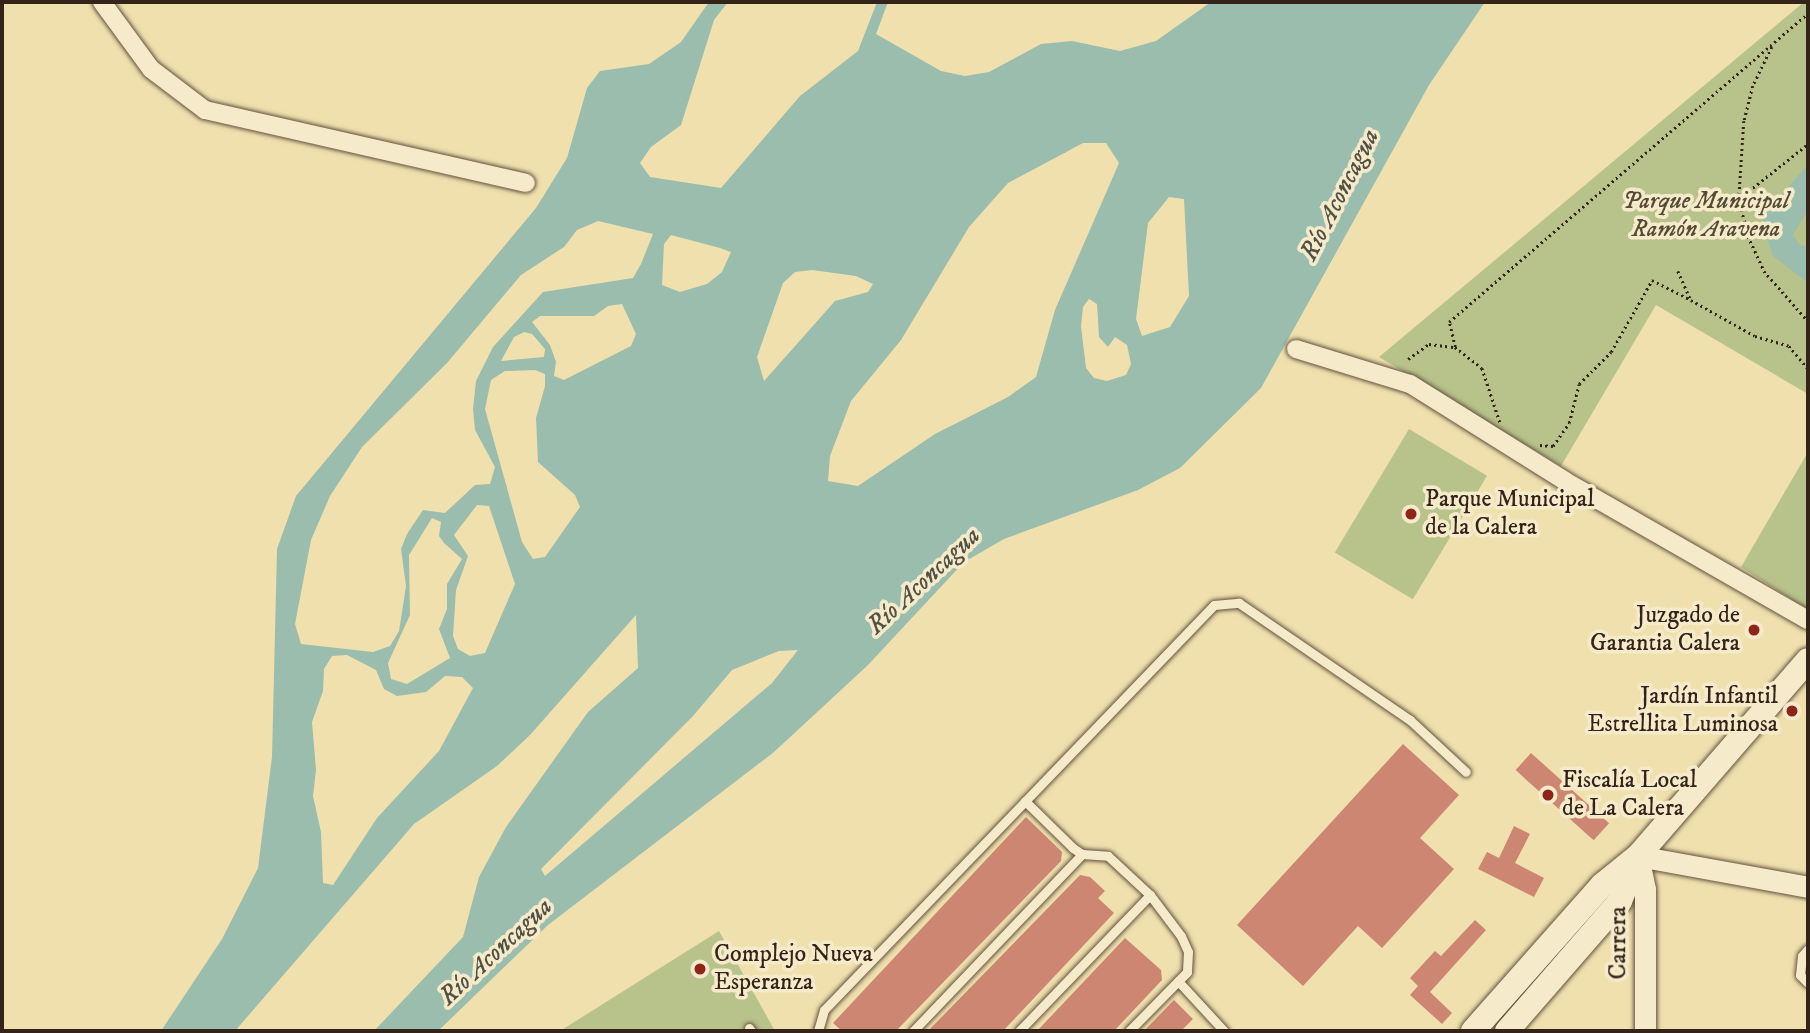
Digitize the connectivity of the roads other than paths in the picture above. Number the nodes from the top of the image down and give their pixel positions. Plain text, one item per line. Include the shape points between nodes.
1 (102, 2) edge
2 (526, 183) dead end
3 (1296, 349) dead end
4 (1808, 620) edge
5 (1808, 660) edge
6 (1466, 772) dead end
7 (1024, 801) junction
8 (1082, 854) junction
9 (1638, 856) junction
10 (1808, 887) edge
11 (1150, 895) junction
12 (1808, 949) edge
13 (1178, 981) junction
14 (1808, 982) edge
15 (818, 1031) edge
16 (913, 1031) edge
17 (1019, 1031) edge
18 (1129, 1031) edge
19 (1224, 1031) edge
20 (1473, 1031) edge
21 (1507, 1031) edge
22 (1645, 1031) edge

1 - 2 street via 152,69 205,110
3 - 4 street via 1410,384 1565,481
5 - 9 main road
6 - 7 lane via 1410,720 1239,603 1225,601 1214,605
7 - 8 lane
7 - 15 lane via 824,1010
8 - 11 lane via 1108,856
8 - 16 lane
9 - 10 street
9 - 20 main road via 1602,885
9 - 21 main road via 1620,901
9 - 22 street, Carrera via 1645,889
11 - 13 lane via 1188,952 1187,972
11 - 17 lane
12 - 14 lane via 1802,956 1800,975
13 - 18 lane
13 - 19 lane

